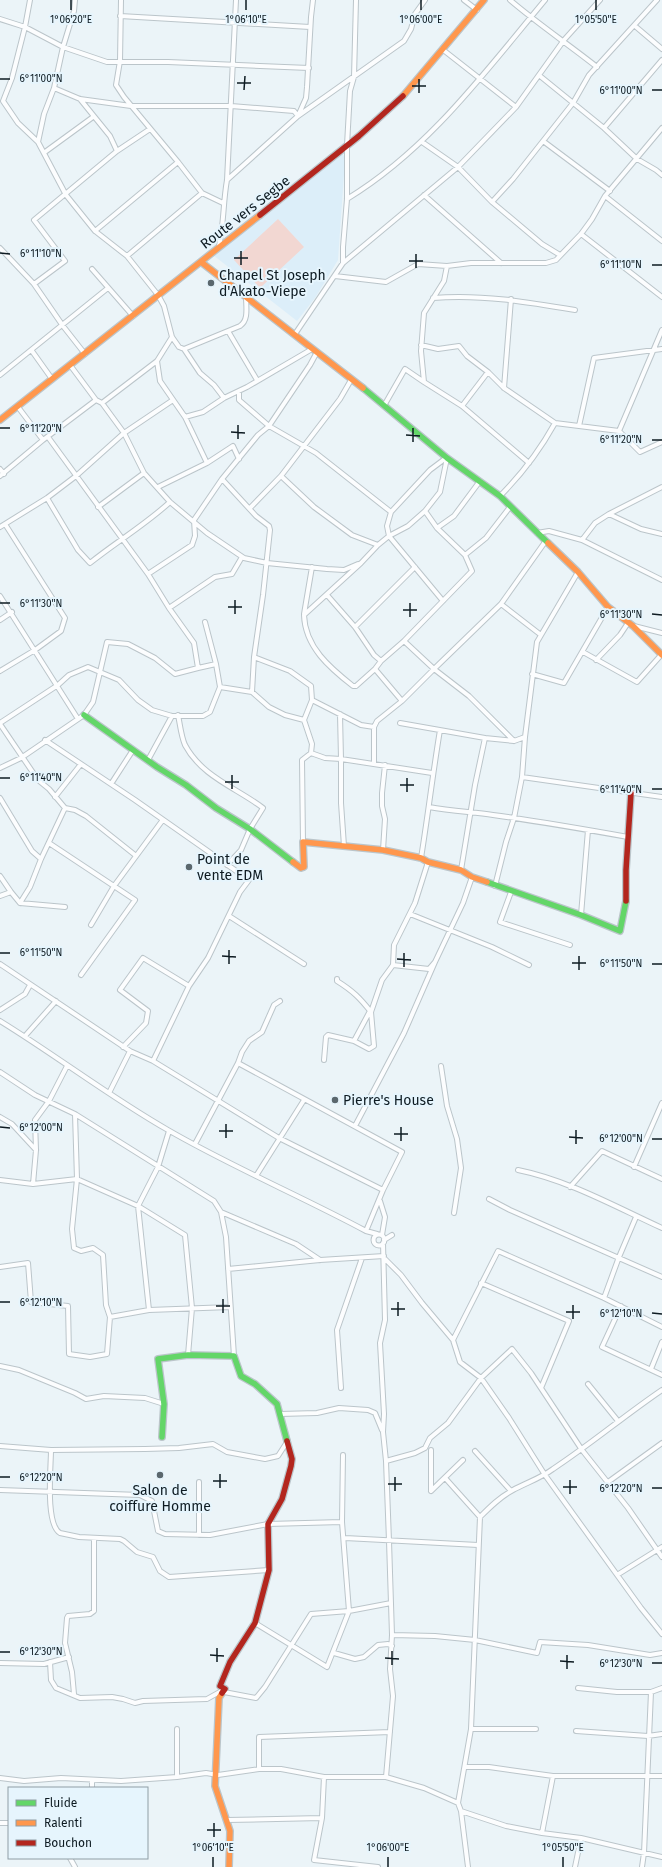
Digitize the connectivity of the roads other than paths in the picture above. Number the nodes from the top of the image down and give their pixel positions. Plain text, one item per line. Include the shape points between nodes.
1 (30, 0) edge
2 (75, 0) edge
3 (121, 0) edge
4 (236, 0) edge
5 (313, 0) edge
6 (356, 0) edge
7 (426, 0) edge
8 (464, 0) edge
9 (484, 0) edge
10 (510, 0) edge
11 (545, 0) edge
12 (600, 0) edge
13 (657, 0) edge
14 (477, 10) junction
15 (120, 16) junction
16 (530, 17) junction
17 (0, 19) edge
18 (234, 22) junction
19 (635, 26) junction
20 (25, 27) junction
21 (310, 27) junction
22 (564, 40) junction
23 (63, 47) junction
24 (442, 49) junction
25 (662, 49) edge
26 (662, 60) edge
27 (120, 61) junction
28 (232, 65) junction
29 (597, 67) junction
30 (309, 68) junction
31 (540, 76) junction
32 (354, 77) junction
33 (480, 79) junction
34 (54, 88) junction
35 (80, 99) junction
36 (2, 101) edge
37 (573, 103) junction
38 (131, 106) junction
39 (231, 106) junction
40 (516, 107) junction
41 (298, 116) junction
42 (93, 117) junction
43 (604, 128) junction
44 (662, 128) edge
45 (150, 129) junction
46 (543, 141) junction
47 (38, 142) junction
48 (422, 142) junction
49 (347, 146) junction
50 (117, 151) junction
51 (45, 152) junction
52 (637, 159) junction
53 (178, 162) junction
54 (458, 166) junction
55 (662, 175) edge
56 (227, 180) junction
57 (610, 191) junction
58 (202, 193) junction
59 (66, 195) junction
60 (424, 195) junction
61 (605, 196) junction
62 (347, 199) junction
63 (492, 202) junction
64 (223, 203) junction
65 (95, 231) junction
66 (581, 234) junction
67 (662, 241) edge
68 (219, 246) junction
69 (0, 248) edge
70 (560, 255) junction
71 (127, 256) junction
72 (201, 262) junction
73 (343, 263) junction
74 (501, 263) junction
75 (448, 266) junction
76 (92, 269) dead end
77 (335, 276) junction
78 (34, 284) junction
79 (108, 288) junction
80 (158, 295) junction
81 (246, 297) junction
82 (662, 297) edge
83 (433, 298) junction
84 (511, 300) junction
85 (575, 310) dead end
86 (133, 316) junction
87 (63, 326) junction
88 (662, 330) edge
89 (228, 331) junction
90 (295, 334) junction
91 (172, 337) junction
92 (421, 345) junction
93 (184, 349) junction
94 (314, 350) junction
95 (654, 350) junction
96 (662, 350) edge
97 (32, 351) junction
98 (85, 354) junction
99 (157, 361) junction
100 (70, 365) junction
101 (488, 372) junction
102 (0, 375) edge
103 (52, 379) junction
104 (257, 380) junction
105 (351, 380) junction
106 (424, 382) junction
107 (504, 388) junction
108 (239, 391) junction
109 (224, 398) junction
110 (96, 400) junction
111 (173, 400) junction
112 (102, 403) junction
113 (385, 404) junction
114 (462, 406) junction
115 (18, 407) junction
116 (185, 416) junction
117 (0, 420) edge
118 (556, 423) junction
119 (269, 426) junction
120 (579, 426) junction
121 (619, 430) junction
122 (124, 433) junction
123 (48, 436) junction
124 (43, 440) junction
125 (662, 442) edge
126 (303, 447) junction
127 (447, 458) junction
128 (239, 459) junction
129 (206, 463) junction
130 (529, 464) junction
131 (0, 468) edge
132 (144, 473) junction
133 (2, 475) edge
134 (76, 476) junction
135 (281, 476) junction
136 (222, 479) junction
137 (480, 481) junction
138 (158, 487) junction
139 (662, 487) edge
140 (500, 496) junction
141 (47, 498) junction
142 (170, 502) junction
143 (98, 507) junction
144 (510, 507) junction
145 (250, 508) junction
146 (425, 511) junction
147 (391, 512) junction
148 (609, 514) junction
149 (194, 520) junction
150 (5, 524) junction
151 (0, 527) edge
152 (437, 528) junction
153 (537, 534) junction
154 (662, 534) edge
155 (389, 536) junction
156 (121, 539) junction
157 (582, 540) junction
158 (545, 542) junction
159 (378, 545) junction
160 (465, 555) junction
161 (242, 557) junction
162 (267, 563) junction
163 (361, 563) junction
164 (312, 567) junction
165 (415, 567) junction
166 (578, 572) junction
167 (148, 574) junction
168 (662, 580) edge
169 (326, 595) junction
170 (0, 596) edge
171 (443, 601) junction
172 (501, 604) junction
173 (608, 607) junction
174 (169, 608) junction
175 (12, 612) junction
176 (304, 615) junction
177 (0, 620) edge
178 (205, 622) dead end
179 (628, 623) junction
180 (633, 626) junction
181 (355, 627) junction
182 (662, 633) edge
183 (541, 635) junction
184 (404, 641) junction
185 (36, 650) junction
186 (583, 652) junction
187 (662, 655) edge
188 (254, 657) junction
189 (596, 660) junction
190 (381, 661) junction
191 (216, 664) junction
192 (198, 668) junction
193 (434, 669) junction
194 (375, 670) junction
195 (0, 671) edge
196 (99, 672) junction
197 (532, 674) junction
198 (58, 685) junction
199 (220, 687) junction
200 (252, 692) junction
201 (312, 700) junction
202 (402, 701) junction
203 (340, 714) junction
204 (84, 715) junction
205 (178, 715) junction
206 (172, 716) junction
207 (78, 719) junction
208 (304, 720) junction
209 (400, 723) dead end
210 (0, 724) edge
211 (374, 727) junction
212 (440, 730) junction
213 (525, 737) junction
214 (485, 738) junction
215 (45, 740) junction
216 (514, 741) junction
217 (133, 750) junction
218 (311, 753) junction
219 (21, 758) junction
220 (341, 759) junction
221 (148, 760) junction
222 (81, 764) junction
223 (374, 764) junction
224 (385, 765) junction
225 (0, 768) edge
226 (432, 773) junction
227 (522, 777) junction
228 (111, 784) junction
229 (631, 793) junction
230 (55, 797) junction
231 (662, 797) edge
232 (0, 798) edge
233 (429, 807) junction
234 (65, 808) junction
235 (472, 812) junction
236 (514, 818) junction
237 (162, 821) junction
238 (250, 829) junction
239 (588, 830) junction
240 (628, 837) junction
241 (303, 842) junction
242 (49, 843) junction
243 (344, 846) junction
244 (383, 850) junction
245 (135, 855) junction
246 (421, 858) junction
247 (41, 859) junction
248 (428, 862) junction
249 (227, 865) junction
250 (461, 870) junction
251 (0, 876) edge
252 (472, 878) junction
253 (114, 886) junction
254 (495, 886) junction
255 (11, 892) junction
256 (511, 892) junction
257 (0, 896) edge
258 (20, 903) junction
259 (65, 907) dead end
260 (410, 914) junction
261 (582, 915) junction
262 (229, 916) junction
263 (91, 925) dead end
264 (450, 930) junction
265 (570, 944) dead end
266 (435, 962) junction
267 (0, 964) edge
268 (304, 964) dead end
269 (393, 965) junction
270 (529, 965) dead end
271 (81, 975) dead end
272 (337, 979) dead end
273 (30, 985) junction
274 (188, 986) junction
275 (56, 1001) junction
276 (280, 1001) dead end
277 (0, 1010) edge
278 (370, 1012) junction
279 (0, 1021) edge
280 (26, 1036) junction
281 (354, 1041) junction
282 (123, 1047) junction
283 (130, 1051) junction
284 (324, 1060) dead end
285 (153, 1061) junction
286 (238, 1064) junction
287 (67, 1066) junction
288 (441, 1066) dead end
289 (0, 1072) edge
290 (109, 1093) junction
291 (219, 1100) junction
292 (304, 1100) junction
293 (49, 1101) junction
294 (662, 1103) edge
295 (75, 1114) junction
296 (0, 1117) edge
297 (355, 1126) junction
298 (169, 1131) junction
299 (279, 1138) junction
300 (195, 1144) junction
301 (36, 1150) junction
302 (158, 1167) junction
303 (634, 1167) junction
304 (518, 1170) dead end
305 (256, 1176) junction
306 (77, 1179) junction
307 (662, 1179) edge
308 (0, 1180) edge
309 (34, 1184) junction
310 (570, 1187) junction
311 (383, 1190) junction
312 (489, 1199) dead end
313 (380, 1201) junction
314 (138, 1206) junction
315 (221, 1212) junction
316 (454, 1213) dead end
317 (636, 1217) junction
318 (662, 1228) edge
319 (366, 1231) junction
320 (392, 1234) dead end
321 (373, 1239) junction
322 (381, 1240) junction
323 (384, 1256) junction
324 (619, 1257) junction
325 (362, 1258) junction
326 (320, 1260) junction
327 (0, 1267) edge
328 (228, 1269) junction
329 (662, 1277) edge
330 (481, 1283) junction
331 (604, 1298) junction
332 (621, 1306) junction
333 (230, 1307) junction
334 (192, 1308) junction
335 (149, 1310) junction
336 (110, 1317) junction
337 (662, 1327) edge
338 (453, 1340) junction
339 (662, 1342) edge
340 (188, 1355) junction
341 (234, 1356) junction
342 (0, 1366) edge
343 (652, 1369) junction
344 (662, 1375) edge
345 (481, 1378) junction
346 (588, 1384) dead end
347 (341, 1388) dead end
348 (541, 1388) junction
349 (662, 1390) edge
350 (164, 1404) junction
351 (280, 1414) junction
352 (618, 1421) junction
353 (383, 1432) junction
354 (162, 1437) dead end
355 (287, 1442) junction
356 (662, 1443) edge
357 (0, 1446) edge
358 (51, 1450) junction
359 (430, 1450) dead end
360 (582, 1450) junction
361 (475, 1451) dead end
362 (343, 1455) dead end
363 (464, 1460) dead end
364 (386, 1461) junction
365 (545, 1474) junction
366 (446, 1479) junction
367 (200, 1482) dead end
368 (608, 1482) junction
369 (0, 1490) edge
370 (512, 1491) junction
371 (51, 1493) junction
372 (480, 1517) junction
373 (342, 1522) junction
374 (268, 1524) junction
375 (198, 1535) junction
376 (94, 1538) junction
377 (345, 1538) junction
378 (390, 1541) junction
379 (478, 1546) junction
380 (662, 1547) edge
381 (658, 1551) junction
382 (662, 1558) edge
383 (269, 1570) junction
384 (617, 1575) junction
385 (391, 1603) junction
386 (349, 1611) junction
387 (255, 1623) junction
388 (662, 1634) edge
389 (392, 1635) junction
390 (475, 1640) junction
391 (291, 1645) junction
392 (392, 1646) junction
393 (334, 1653) junction
394 (662, 1653) edge
395 (69, 1656) junction
396 (50, 1662) junction
397 (0, 1663) edge
398 (578, 1688) dead end
399 (662, 1688) edge
400 (225, 1689) junction
401 (651, 1692) junction
402 (74, 1694) junction
403 (177, 1728) dead end
404 (471, 1728) junction
405 (536, 1729) dead end
406 (576, 1731) dead end
407 (390, 1732) junction
408 (662, 1734) edge
409 (648, 1736) junction
410 (465, 1766) junction
411 (259, 1769) junction
412 (216, 1774) junction
413 (554, 1776) junction
414 (662, 1776) edge
415 (177, 1777) junction
416 (324, 1777) junction
417 (386, 1777) junction
418 (646, 1777) junction
419 (0, 1778) edge
420 (92, 1781) junction
421 (92, 1787) edge
422 (458, 1804) junction
423 (461, 1811) junction
424 (322, 1818) junction
425 (227, 1820) junction
426 (542, 1833) junction
427 (581, 1838) junction
428 (644, 1853) junction
429 (662, 1857) edge
430 (229, 1867) edge
431 (378, 1867) edge
432 (468, 1867) edge
433 (575, 1867) edge
434 (642, 1867) edge

1 - 20 street
2 - 23 street
3 - 15 street
4 - 18 street
5 - 21 street
6 - 32 street
7 - 32 street via 415,14 404,41
8 - 14 street
9 - 14 street, Route vers Segbe
10 - 16 street
11 - 16 street
12 - 22 street
13 - 19 street
14 - 24 street, Route vers Segbe
15 - 18 street
15 - 27 street
16 - 22 street
16 - 33 street
17 - 20 street
18 - 21 street
18 - 28 street
19 - 25 street
19 - 29 street
20 - 23 street
20 - 36 street via 12,78
21 - 30 street
22 - 29 street
22 - 31 street
23 - 27 street via 107,62
23 - 34 street
24 - 33 street
24 - 49 street, Route vers Segbe via 401,98
26 - 43 street
27 - 28 street
27 - 38 street via 116,85
28 - 30 street
28 - 39 street
29 - 37 street via 589,75
30 - 41 street via 306,98
31 - 37 street
31 - 40 street
32 - 41 street
32 - 49 street via 350,91
33 - 40 street
33 - 48 street
34 - 35 street
34 - 47 street via 44,114
35 - 38 street
35 - 42 street
36 - 47 street via 18,123
37 - 43 street
37 - 46 street
38 - 39 street
38 - 45 street
39 - 41 street via 294,112
39 - 56 street
40 - 54 street
41 - 56 street
42 - 50 street via 110,136
42 - 51 street
43 - 52 street
44 - 52 street
45 - 50 street
45 - 53 street
46 - 57 street
46 - 63 street
47 - 51 street
48 - 54 street
48 - 62 street via 374,183
49 - 62 street
49 - 68 street, Route vers Segbe
50 - 59 street
51 - 59 street
52 - 55 street
52 - 57 street
53 - 58 street
53 - 65 street
54 - 60 street
54 - 63 street
56 - 64 street
57 - 61 street
58 - 64 street
58 - 71 street
59 - 65 street
59 - 78 street via 34,220 65,261
60 - 73 street
60 - 74 street
61 - 66 street
61 - 67 street
62 - 73 street
63 - 70 street via 542,244
64 - 68 street
65 - 71 street
66 - 70 street
66 - 82 street
68 - 72 street, Route vers Segbe
69 - 78 street
70 - 74 street via 556,260 546,263
71 - 80 street
72 - 80 street, Route vers Segbe
72 - 81 street
73 - 77 street
74 - 75 street
75 - 77 street via 418,264 386,282
75 - 83 street via 444,281
76 - 79 street
77 - 90 street
78 - 87 street
79 - 86 street
79 - 87 street
80 - 86 street, Route vers Segbe
80 - 91 street via 164,306
81 - 89 street via 244,323
81 - 90 street
83 - 84 street via 452,296
83 - 92 street via 424,313
84 - 85 street
84 - 107 street
86 - 98 street, Route vers Segbe
87 - 97 street
87 - 98 street
88 - 95 street
89 - 93 street
89 - 104 street
90 - 94 street
91 - 93 street via 179,347
91 - 99 street
92 - 101 street via 438,349 459,346 467,356
92 - 106 street
93 - 109 street via 200,373
94 - 104 street
94 - 105 street
94 - 119 street via 310,365
95 - 96 street
95 - 120 street via 594,358
95 - 121 street
97 - 102 street
97 - 103 street
98 - 100 street, Route vers Segbe
99 - 111 street via 160,380
99 - 112 street
100 - 103 street, Route vers Segbe
100 - 110 street
101 - 107 street
101 - 114 street
103 - 115 street, Route vers Segbe
104 - 108 street
105 - 113 street
105 - 126 street via 340,399
106 - 113 street via 405,369
106 - 114 street
107 - 118 street
108 - 109 street
108 - 119 street via 239,400
109 - 116 street via 203,412
110 - 112 street
110 - 123 street
111 - 116 street
111 - 122 street
112 - 122 street
113 - 127 street
114 - 130 street
115 - 117 street, Route vers Segbe
115 - 124 street
116 - 129 street
118 - 120 street
118 - 130 street
119 - 126 street
119 - 128 street via 258,435
120 - 121 street
121 - 125 street via 640,452
122 - 132 street
122 - 134 street
123 - 124 street
123 - 134 street
124 - 133 street
126 - 135 street
126 - 147 street via 316,453
127 - 137 street
127 - 146 street via 440,492
127 - 147 street via 430,470
128 - 129 street via 233,446
128 - 136 street
129 - 138 street
130 - 140 street
131 - 133 street
132 - 138 street
132 - 143 street
134 - 141 street
134 - 143 street
135 - 145 street
135 - 159 street via 352,536
136 - 145 street
136 - 149 street
137 - 140 street
137 - 152 street via 454,516
138 - 142 street
139 - 148 street
140 - 144 street
141 - 150 street
141 - 156 street via 78,550 90,563
142 - 149 street
142 - 156 street via 151,519
143 - 156 street
144 - 153 street
144 - 160 street via 486,538
145 - 162 street via 269,526
146 - 152 street
146 - 155 street via 408,526
147 - 155 street via 387,526
148 - 154 street via 641,529
148 - 157 street via 595,523
149 - 161 street
149 - 167 street via 195,536 192,545
150 - 151 street
150 - 185 street via 65,618 61,631
152 - 160 street
153 - 157 street via 549,531
153 - 158 street
155 - 159 street
155 - 165 street
156 - 167 street
157 - 168 street
158 - 166 street
158 - 172 street
159 - 163 street
160 - 171 street via 472,571
161 - 162 street
161 - 174 street via 232,574 215,577
162 - 164 street
162 - 188 street
163 - 164 street via 344,570
163 - 169 street
164 - 176 street
165 - 171 street
165 - 181 street
166 - 173 street
166 - 183 street
167 - 174 street
169 - 176 street
169 - 181 street
170 - 175 street
171 - 184 street
172 - 183 street
172 - 193 street
173 - 179 street
173 - 186 street
174 - 192 street via 194,643
175 - 177 street
175 - 185 street
176 - 194 street via 306,632 320,656 353,686
178 - 191 street
179 - 180 street
179 - 189 street
180 - 182 street
180 - 187 street
181 - 190 street
183 - 197 street via 537,642
184 - 190 street
184 - 193 street
185 - 195 street
185 - 198 street
186 - 189 street
186 - 197 street via 564,683
187 - 189 street via 637,682
188 - 200 street
188 - 201 street via 290,671 306,681 311,686
190 - 194 street
191 - 192 street
191 - 199 street
192 - 196 street via 175,674 155,658 128,644 107,642
193 - 202 street
193 - 216 street via 469,696
194 - 202 street
196 - 198 street via 88,667 69,675
196 - 204 street via 93,702
196 - 206 street via 120,680 138,700 152,710
197 - 213 street
198 - 207 street
198 - 210 street
199 - 200 street
199 - 205 street via 210,712 203,716
200 - 208 street via 269,707
201 - 203 street
201 - 208 street
202 - 211 street via 377,721
203 - 211 street via 361,725
203 - 220 street
204 - 207 street
204 - 217 street
205 - 206 street
205 - 238 street via 184,744 197,762 226,786 251,798 263,808
206 - 221 street
207 - 215 street
208 - 218 street via 312,744
209 - 212 street
210 - 219 street
211 - 223 street
212 - 214 street
212 - 226 street
213 - 216 street
213 - 227 street
214 - 216 street
214 - 235 street
215 - 219 street
215 - 222 street
217 - 221 street
217 - 228 street
218 - 220 street via 325,758
218 - 241 street via 302,760
219 - 225 street
219 - 230 street
220 - 223 street
220 - 243 street
221 - 238 street
222 - 228 street
222 - 230 street
223 - 224 street
224 - 226 street
224 - 244 street via 382,793 385,819
226 - 233 street
227 - 229 street
227 - 236 street
228 - 237 street
229 - 231 street
229 - 240 street
230 - 234 street
232 - 247 street via 32,851
233 - 235 street via 452,812
233 - 246 street
234 - 242 street
234 - 245 street via 86,816
235 - 236 street
235 - 250 street
236 - 239 street
236 - 254 street
237 - 245 street
237 - 249 street
238 - 241 street via 301,868 304,867
238 - 249 street via 241,850
239 - 240 street
239 - 261 street
240 - 261 street via 626,908 620,931
241 - 243 street
242 - 247 street
242 - 253 street
243 - 244 street
244 - 246 street
245 - 253 street
246 - 248 street
247 - 258 street via 30,887
248 - 250 street
248 - 260 street
249 - 262 street via 249,880 240,892
250 - 252 street
251 - 255 street
252 - 254 street
252 - 264 street
253 - 263 street
253 - 271 street via 135,900
254 - 256 street
255 - 257 street
255 - 258 street
256 - 261 street
256 - 265 street via 500,922
258 - 259 street
260 - 264 street
260 - 269 street via 394,945
262 - 268 street
262 - 274 street via 208,958
264 - 266 street
264 - 270 street
266 - 269 street via 429,969
266 - 297 street via 404,1033
267 - 273 street
269 - 278 street via 382,980
272 - 278 street via 353,990
273 - 275 street
273 - 277 street via 25,994
274 - 282 street via 143,958 120,990 148,1011 147,1020
274 - 285 street
275 - 280 street
275 - 282 street
276 - 286 street via 274,1005 262,1032 249,1041
278 - 281 street
278 - 281 street via 374,1046 370,1049
279 - 280 street
280 - 287 street
281 - 284 street via 328,1035
282 - 283 street
283 - 285 street
283 - 290 street
285 - 291 street
286 - 291 street
286 - 292 street
287 - 290 street
287 - 293 street
288 - 316 street via 461,1168
289 - 293 street
290 - 298 street
291 - 299 street
291 - 300 street
292 - 297 street
292 - 299 street
293 - 295 street
293 - 301 street via 34,1120
294 - 303 street
295 - 302 street
295 - 306 street
296 - 301 street via 12,1124
297 - 311 street via 402,1152
298 - 300 street
298 - 302 street
299 - 305 street
299 - 311 street
300 - 305 street
301 - 309 street
302 - 314 street
302 - 315 street via 214,1201
303 - 307 street
303 - 310 street via 602,1151
304 - 310 street via 538,1174
305 - 319 street
306 - 309 street
306 - 314 street
306 - 336 street via 72,1230 74,1248 81,1251 93,1248 103,1255 106,1305
308 - 309 street
310 - 317 street
311 - 313 street
312 - 324 street
313 - 319 street
313 - 322 street via 385,1217
314 - 334 street via 185,1234
314 - 335 street
315 - 326 street via 296,1244
315 - 328 street
317 - 318 street
317 - 324 street
319 - 321 street
319 - 322 street
320 - 322 street
321 - 322 street
321 - 322 street via 374,1243
322 - 323 street
323 - 325 street
323 - 338 street
323 - 353 street via 385,1320 380,1343
324 - 329 street
324 - 331 street
325 - 326 street
325 - 347 street via 337,1330
326 - 328 street
327 - 336 street via 28,1262 31,1302 68,1306 68,1354 90,1357 107,1354
328 - 333 street
330 - 331 street via 498,1251
330 - 338 street
330 - 348 street via 569,1321
331 - 332 street
332 - 337 street
332 - 343 street via 602,1347
333 - 334 street
333 - 341 street
334 - 335 street
334 - 340 street
335 - 336 street
338 - 345 street via 460,1362
339 - 343 street
340 - 341 street
340 - 350 street via 158,1359
341 - 351 street via 241,1376 255,1384 277,1404
342 - 350 street via 18,1370 86,1399 104,1396 145,1398
343 - 344 street
345 - 348 street via 512,1349
345 - 364 street via 448,1423 430,1438 425,1448
345 - 365 street
346 - 352 street
348 - 360 street
349 - 352 street
350 - 354 street
351 - 353 street via 317,1413 339,1408 368,1410 375,1413
351 - 355 street
352 - 360 street
353 - 364 street
355 - 358 street via 278,1456 265,1459 227,1452 213,1444 179,1448
355 - 374 street via 292,1459 291,1466 282,1499
356 - 368 street
357 - 358 street
358 - 371 street
359 - 366 street via 431,1491
360 - 365 street
360 - 368 street
361 - 370 street
362 - 373 street
363 - 366 street
364 - 378 street
365 - 370 street
365 - 384 street
366 - 372 street
367 - 375 street
368 - 381 street
369 - 371 street
370 - 372 street via 495,1502
371 - 375 street via 140,1494 152,1501 160,1533
371 - 376 street via 51,1516 56,1531
372 - 379 street
373 - 374 street
373 - 377 street
374 - 375 street
374 - 383 street
376 - 383 street via 124,1540 137,1552 153,1557 160,1571 169,1577
376 - 395 street via 94,1611 90,1614 68,1616 65,1642
377 - 378 street
377 - 386 street
378 - 379 street
378 - 385 street
379 - 390 street
380 - 381 street
381 - 382 street
381 - 384 street
383 - 387 street
384 - 388 street
385 - 386 street
385 - 389 street
386 - 391 street via 311,1614
386 - 393 street
387 - 391 street
387 - 400 street via 221,1680 220,1686
389 - 390 street
389 - 392 street
390 - 394 street via 537,1653 540,1642 588,1644 650,1655
390 - 404 street
391 - 393 street via 327,1668
391 - 400 street via 256,1698 224,1692
392 - 393 street via 378,1645 364,1657 355,1659
392 - 407 street via 390,1668 393,1696
395 - 396 street
395 - 402 street
396 - 397 street
396 - 402 street via 52,1680 56,1688
398 - 401 street
399 - 401 street
400 - 402 street via 207,1700 134,1703 112,1697 80,1698
400 - 412 street via 219,1698
401 - 409 street
403 - 415 street
404 - 405 street
404 - 410 street
406 - 409 street
407 - 411 street via 259,1737
407 - 417 street
408 - 409 street
409 - 418 street
410 - 413 street
410 - 422 street
411 - 412 street
411 - 416 street via 281,1769
412 - 415 street
412 - 425 street via 215,1786
413 - 418 street
413 - 426 street
414 - 418 street
415 - 420 street
416 - 417 street
416 - 424 street
417 - 422 street via 424,1788
418 - 428 street
419 - 420 street via 24,1781 61,1778
420 - 421 street
422 - 423 street
423 - 426 street via 506,1826
423 - 432 street
424 - 425 street
424 - 431 street via 314,1860
425 - 430 street via 230,1836
426 - 427 street
427 - 428 street
427 - 433 street
428 - 429 street
428 - 434 street

